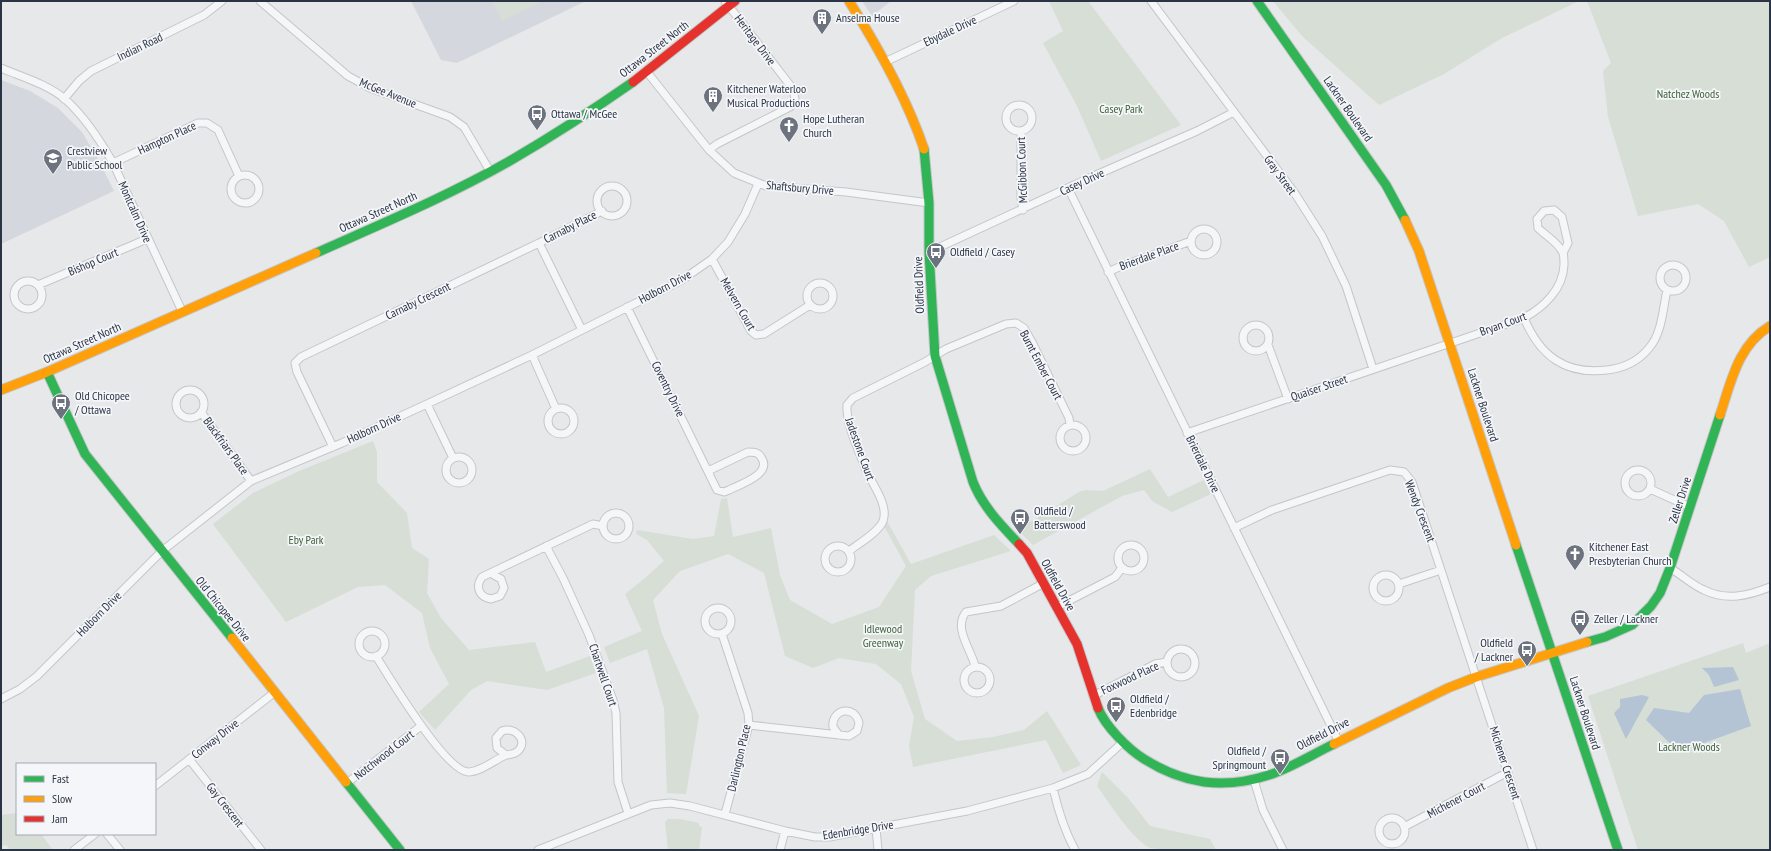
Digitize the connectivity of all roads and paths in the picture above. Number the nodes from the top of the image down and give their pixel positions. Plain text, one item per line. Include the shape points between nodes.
1 (222, 1) edge
2 (260, 1) edge
3 (849, 1) edge
4 (1014, 1) edge
5 (1151, 1) edge
6 (1257, 1) edge
7 (730, 3) edge
8 (885, 62) junction
9 (1, 68) edge
10 (647, 72) junction
11 (64, 99) junction
12 (1234, 112) junction
13 (1021, 131) dead end
14 (708, 150) junction
15 (113, 163) junction
16 (490, 171) junction
17 (239, 176) dead end
18 (758, 184) junction
19 (1068, 188) junction
20 (929, 203) junction
21 (1023, 210) junction
22 (602, 211) junction
23 (148, 239) junction
24 (1191, 241) dead end
25 (539, 243) junction
26 (929, 252) junction
27 (1563, 253) junction
28 (712, 259) junction
29 (1108, 272) junction
30 (38, 285) junction
31 (1667, 290) dead end
32 (810, 304) dead end
33 (628, 307) junction
34 (182, 311) junction
35 (1524, 318) junction
36 (1770, 326) edge
37 (582, 330) junction
38 (1450, 343) junction
39 (1268, 345) dead end
40 (532, 355) junction
41 (935, 356) junction
42 (1374, 369) junction
43 (47, 372) junction
44 (1, 390) edge
45 (1288, 399) junction
46 (427, 404) junction
47 (556, 409) dead end
48 (201, 412) junction
49 (1070, 425) dead end
50 (1187, 433) junction
51 (333, 447) junction
52 (453, 458) dead end
53 (708, 471) junction
54 (251, 481) junction
55 (1650, 489) dead end
56 (1690, 507) junction
57 (603, 526) dead end
58 (1234, 528) junction
59 (546, 546) junction
60 (162, 551) junction
61 (849, 551) dead end
62 (1122, 568) dead end
63 (1670, 568) junction
64 (1441, 570) junction
65 (492, 574) dead end
66 (1044, 583) junction
67 (1399, 584) dead end
68 (1770, 587) edge
69 (1057, 607) junction
70 (722, 634) dead end
71 (1552, 654) junction
72 (376, 656) dead end
73 (1168, 662) dead end
74 (975, 666) dead end
75 (1476, 677) junction
76 (275, 692) junction
77 (1093, 696) junction
78 (1, 699) edge
79 (749, 725) junction
80 (421, 726) junction
81 (839, 735) dead end
82 (1338, 740) junction
83 (1123, 742) junction
84 (506, 755) dead end
85 (189, 759) junction
86 (1508, 772) junction
87 (1254, 780) junction
88 (347, 783) junction
89 (156, 785) edge
90 (1053, 788) junction
91 (628, 814) junction
92 (725, 814) junction
93 (1404, 827) dead end
94 (876, 828) junction
95 (785, 831) junction
96 (94, 835) edge
97 (108, 835) edge
98 (74, 850) edge
99 (120, 850) edge
100 (261, 850) edge
101 (400, 850) edge
102 (538, 850) edge
103 (780, 850) edge
104 (878, 850) edge
105 (1075, 850) edge
106 (1283, 850) edge
107 (1533, 850) edge
108 (1618, 850) edge

1 - 11 street, Indian Road via 204,15 91,71
2 - 16 street, McGee Avenue via 348,76 370,88 450,116 464,126
3 - 8 street, Oldfield Drive via 872,36
4 - 8 street, Ebydale Drive
5 - 12 street, Gray Street
6 - 38 street, Lackner Boulevard via 1365,154 1396,204 1419,251
7 - 10 street, Ottawa Street North
7 - 14 street, Heritage Drive via 793,89 795,100 790,107
8 - 20 street, Oldfield Drive via 925,152
9 - 11 street, Montcalm Drive
10 - 14 street, Shaftsbury Drive
10 - 16 street, Ottawa Street North via 585,115
11 - 15 street, Montcalm Drive via 89,125
12 - 19 street, Casey Drive
12 - 42 street, Gray Street via 1294,192 1322,236 1346,286
13 - 21 street, McGibbon Court
14 - 18 street, Shaftsbury Drive via 734,173
15 - 17 street, Hampton Place via 198,123 207,123 218,130
15 - 23 street, Montcalm Drive
16 - 34 street, Ottawa Street North via 434,200
18 - 20 street, Shaftsbury Drive
18 - 28 street, Holborn Drive via 745,214 728,242
19 - 21 street, Casey Drive
19 - 29 street, Brierdale Drive
20 - 26 street, Oldfield Drive
21 - 26 street, Casey Drive
22 - 22 street, Carnaby Place via 614,216 624,210 627,199 621,189 612,186 601,191 597,200
22 - 25 street, Carnaby Place
23 - 30 street, Bishop Court
23 - 34 street, Montcalm Drive
24 - 29 street, Brierdale Place
25 - 37 street
25 - 51 street, Carnaby Crescent via 301,357 295,363 297,372
26 - 41 street, Oldfield Drive
27 - 27 street, Bryan Court via 1568,243 1562,217 1554,210 1544,211 1537,218 1538,228
27 - 35 street, Bryan Court via 1564,271 1557,288 1545,303
28 - 32 street, Melvern Court via 751,331 756,335 764,334
28 - 33 street, Holborn Drive via 682,280
29 - 50 street, Brierdale Drive
30 - 30 street, Bishop Court via 30,281 16,286 14,300 18,306 29,309 39,304 42,295
31 - 35 street via 1657,335 1640,358 1623,368 1590,372 1566,366 1540,348
33 - 37 street, Holborn Drive
33 - 53 street, Coventry Drive
34 - 43 street, Ottawa Street North
35 - 38 street, Bryan Court
36 - 56 street, Zeller Drive via 1747,346 1738,362
37 - 40 street, Holborn Drive
38 - 42 street, Quaiser Street
38 - 71 street, Lackner Boulevard
39 - 45 street
40 - 46 street, Holborn Drive
40 - 47 street
41 - 49 street, Burnt Ember Court via 946,349 1016,322 1024,328 1033,344
41 - 61 street, Jadestone Court via 853,398 847,405 847,416 866,469 884,507 884,520 879,528
41 - 66 street, Oldfield Drive via 973,482 980,497 989,511 1027,553
42 - 45 street, Quaiser Street
43 - 44 street, Ottawa Street North
43 - 60 street, Old Chicopee Drive via 86,454
45 - 50 street, Quaiser Street
46 - 51 street, Holborn Drive
46 - 52 street
48 - 48 street, Blackfriars Place via 204,403 200,394 189,390 179,395 176,406 182,416 193,418
48 - 54 street, Blackfriars Place
50 - 58 street, Brierdale Drive
51 - 54 street, Holborn Drive
53 - 53 street, Coventry Drive via 716,490 724,492 762,473 763,460 760,455 748,452
54 - 60 street, Holborn Drive
55 - 56 street
56 - 63 street, Zeller Drive
57 - 59 street via 593,524
58 - 64 street, Wendy Crescent via 1272,510 1390,470 1404,472 1412,482
58 - 82 street, Brierdale Drive
59 - 65 street
59 - 91 street, Chartwell Court via 589,635 613,700 616,713 618,782
60 - 76 street, Old Chicopee Drive
60 - 78 street, Holborn Drive via 37,676
62 - 69 street via 1115,577
63 - 68 street via 1704,591 1723,596 1751,595
63 - 71 street, Zeller Drive via 1660,593 1632,625
64 - 67 street
64 - 75 street, Wendy Crescent
66 - 69 street, Oldfield Drive
66 - 74 street via 1001,606 966,612 960,623 961,630
69 - 77 street, Oldfield Drive via 1077,644
70 - 79 street, Darlington Place via 748,713
71 - 75 street, Oldfield Drive
71 - 108 street, Lackner Boulevard
72 - 80 street, Notchwood Court
73 - 77 street, Foxwood Place via 1155,664
75 - 82 street, Oldfield Drive
75 - 86 street, Michener Crescent
76 - 85 street, Conway Drive
76 - 88 street, Old Chicopee Drive
77 - 83 street, Oldfield Drive via 1099,711
79 - 81 street
79 - 92 street, Darlington Place
80 - 84 street, Notchwood Court via 458,769 474,771
80 - 88 street, Notchwood Court
82 - 87 street, Oldfield Drive via 1274,773
83 - 87 street, Oldfield Drive via 1138,755 1176,776 1211,784
83 - 90 street, Edenbridge Drive via 1088,774
85 - 89 street, Conway Drive
85 - 100 street, Gay Crescent
86 - 93 street, Michener Court
86 - 107 street, Michener Crescent
87 - 106 street via 1263,810
88 - 101 street, Old Chicopee Drive
90 - 94 street, Edenbridge Drive via 967,811
90 - 105 street via 1064,827
91 - 92 street, Edenbridge Drive via 651,805 670,803
91 - 102 street, Edenbridge Drive
92 - 95 street, Edenbridge Drive
94 - 95 street, Edenbridge Drive via 829,837
94 - 104 street
95 - 103 street
96 - 98 street
97 - 99 street

